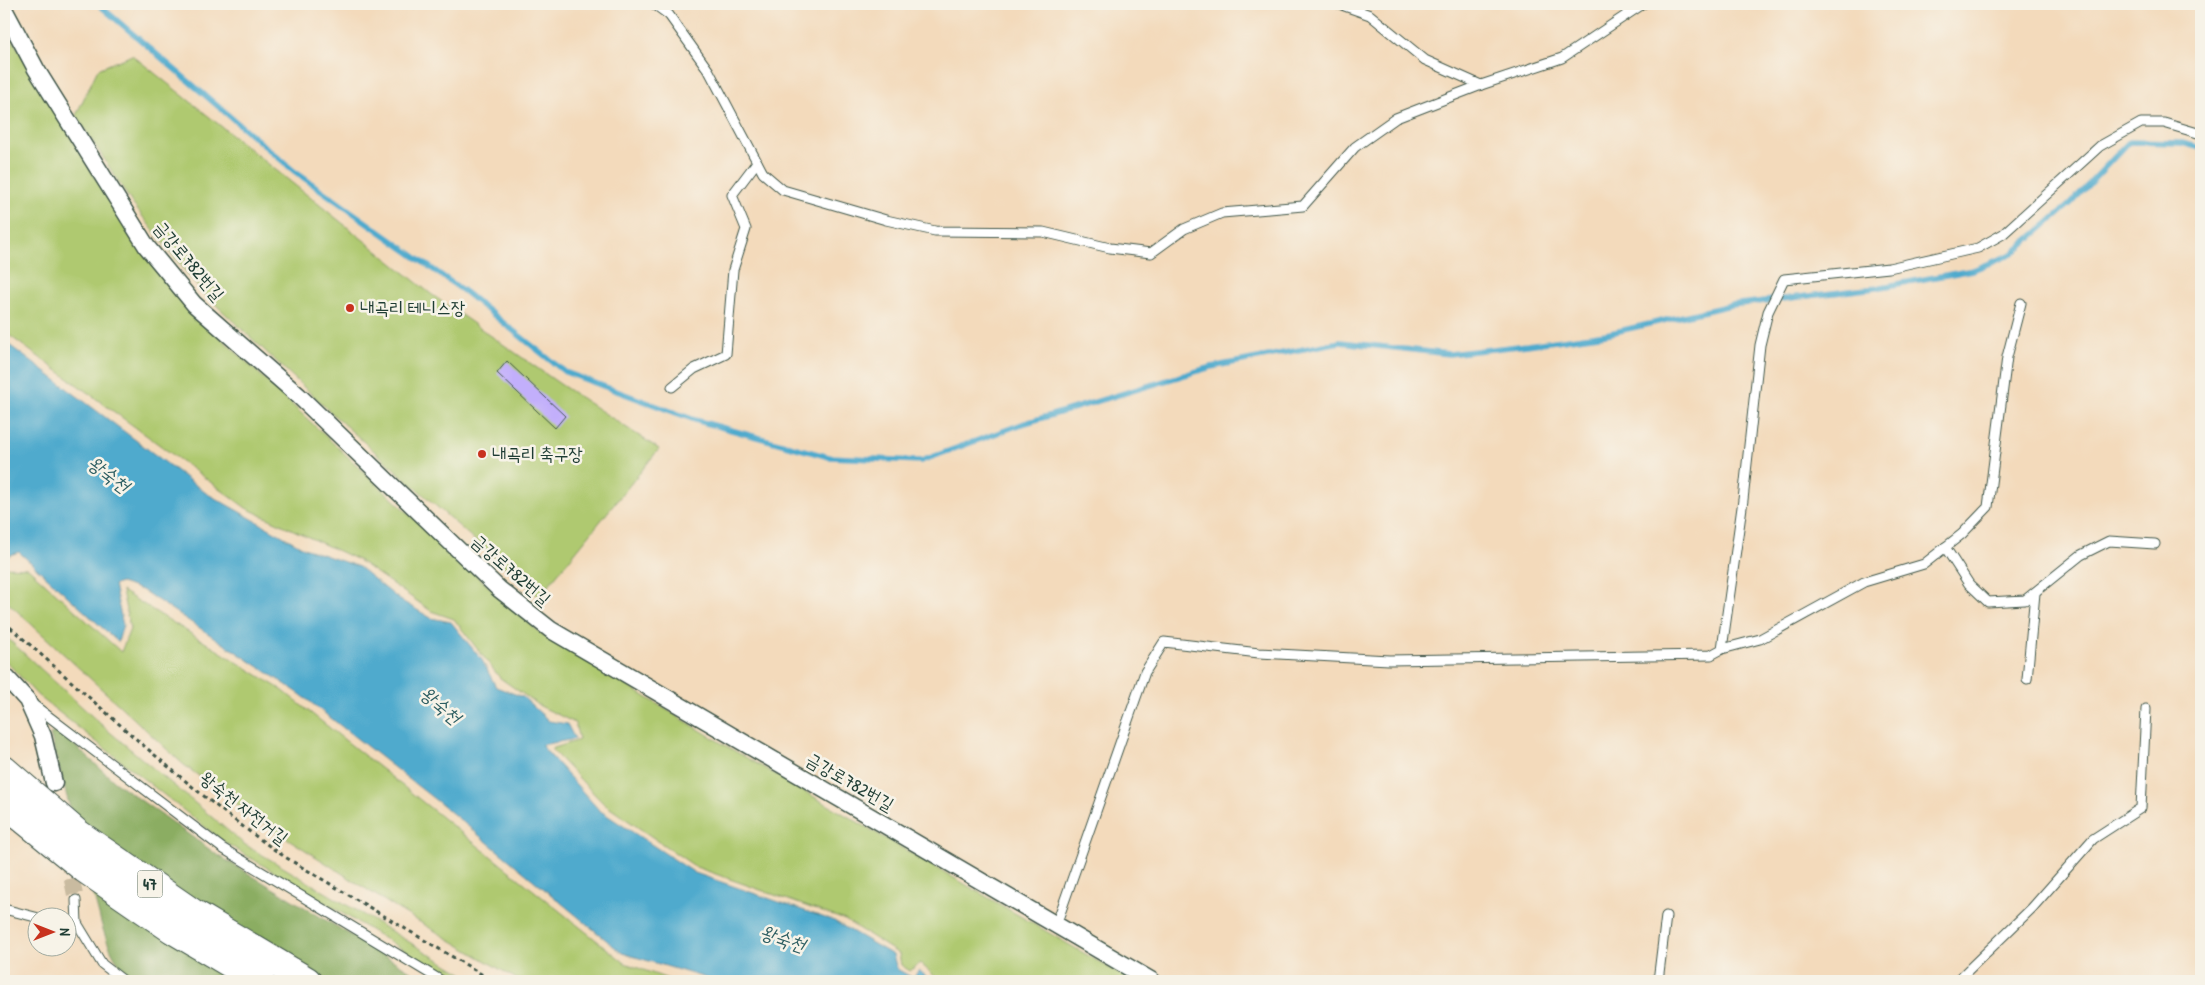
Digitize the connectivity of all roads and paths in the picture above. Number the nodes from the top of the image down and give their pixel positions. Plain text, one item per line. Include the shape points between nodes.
1 (417, 4) edge
2 (426, 4) edge
3 (654, 4) edge
4 (1207, 4) edge
5 (1215, 4) edge
6 (1339, 4) edge
7 (1643, 4) edge
8 (4, 9) edge
9 (1481, 85) junction
10 (2201, 134) edge
11 (757, 162) junction
12 (2021, 303) dead end
13 (672, 388) dead end
14 (2155, 544) dead end
15 (1945, 547) junction
16 (2035, 592) junction
17 (4, 622) edge
18 (1722, 649) junction
19 (4, 675) edge
20 (2026, 679) dead end
21 (27, 700) junction
22 (2146, 709) dead end
23 (4, 770) edge
24 (54, 784) dead end
25 (4, 803) edge
26 (76, 900) tunnel mouth
27 (76, 908) edge
28 (4, 909) edge
29 (28, 915) edge
30 (1666, 916) dead end
31 (78, 925) edge
32 (1056, 926) junction
33 (124, 981) edge
34 (260, 981) edge
35 (307, 981) edge
36 (442, 981) edge
37 (494, 981) edge
38 (1152, 981) edge
39 (1658, 981) edge
40 (1962, 981) edge

1 - 2 lane
3 - 11 lane via 669,15 709,71
4 - 5 lane
6 - 9 lane via 1370,15 1425,60
7 - 9 lane via 1562,58
8 - 32 street, 금강로782번길 via 36,69 147,247 194,304 299,396 498,590 551,630
9 - 11 lane via 1396,118 1355,147 1303,206 1222,213 1184,229 1151,253 1110,248 1043,232 935,231 886,220 783,190 763,173
10 - 18 lane via 2164,123 2141,123 2100,146 2003,234 1978,248 1889,268 1784,279 1768,312 1760,345
11 - 13 lane via 732,195 746,229 733,270 726,354 694,369
12 - 15 lane via 2007,357 1988,507
14 - 16 lane via 2108,541 2081,555
15 - 16 lane via 1969,584 1988,602 2025,600
15 - 18 lane via 1924,564 1864,582 1760,639
16 - 20 lane
17 - 37 path, 왕숙천 자전거길 via 165,763 258,839
18 - 32 lane via 1711,655 1389,660 1259,653 1164,642 1145,672
19 - 21 street
21 - 24 street via 43,736
21 - 36 lane via 222,848
22 - 40 lane via 2141,808 2093,839 2032,908 1961,978
23 - 35 highway, 47 via 77,833 193,913
25 - 34 highway, 47 via 85,868 172,929
26 - 27 lane
28 - 29 lane
30 - 39 lane
31 - 33 lane via 102,964
32 - 38 street, 금강로782번길

